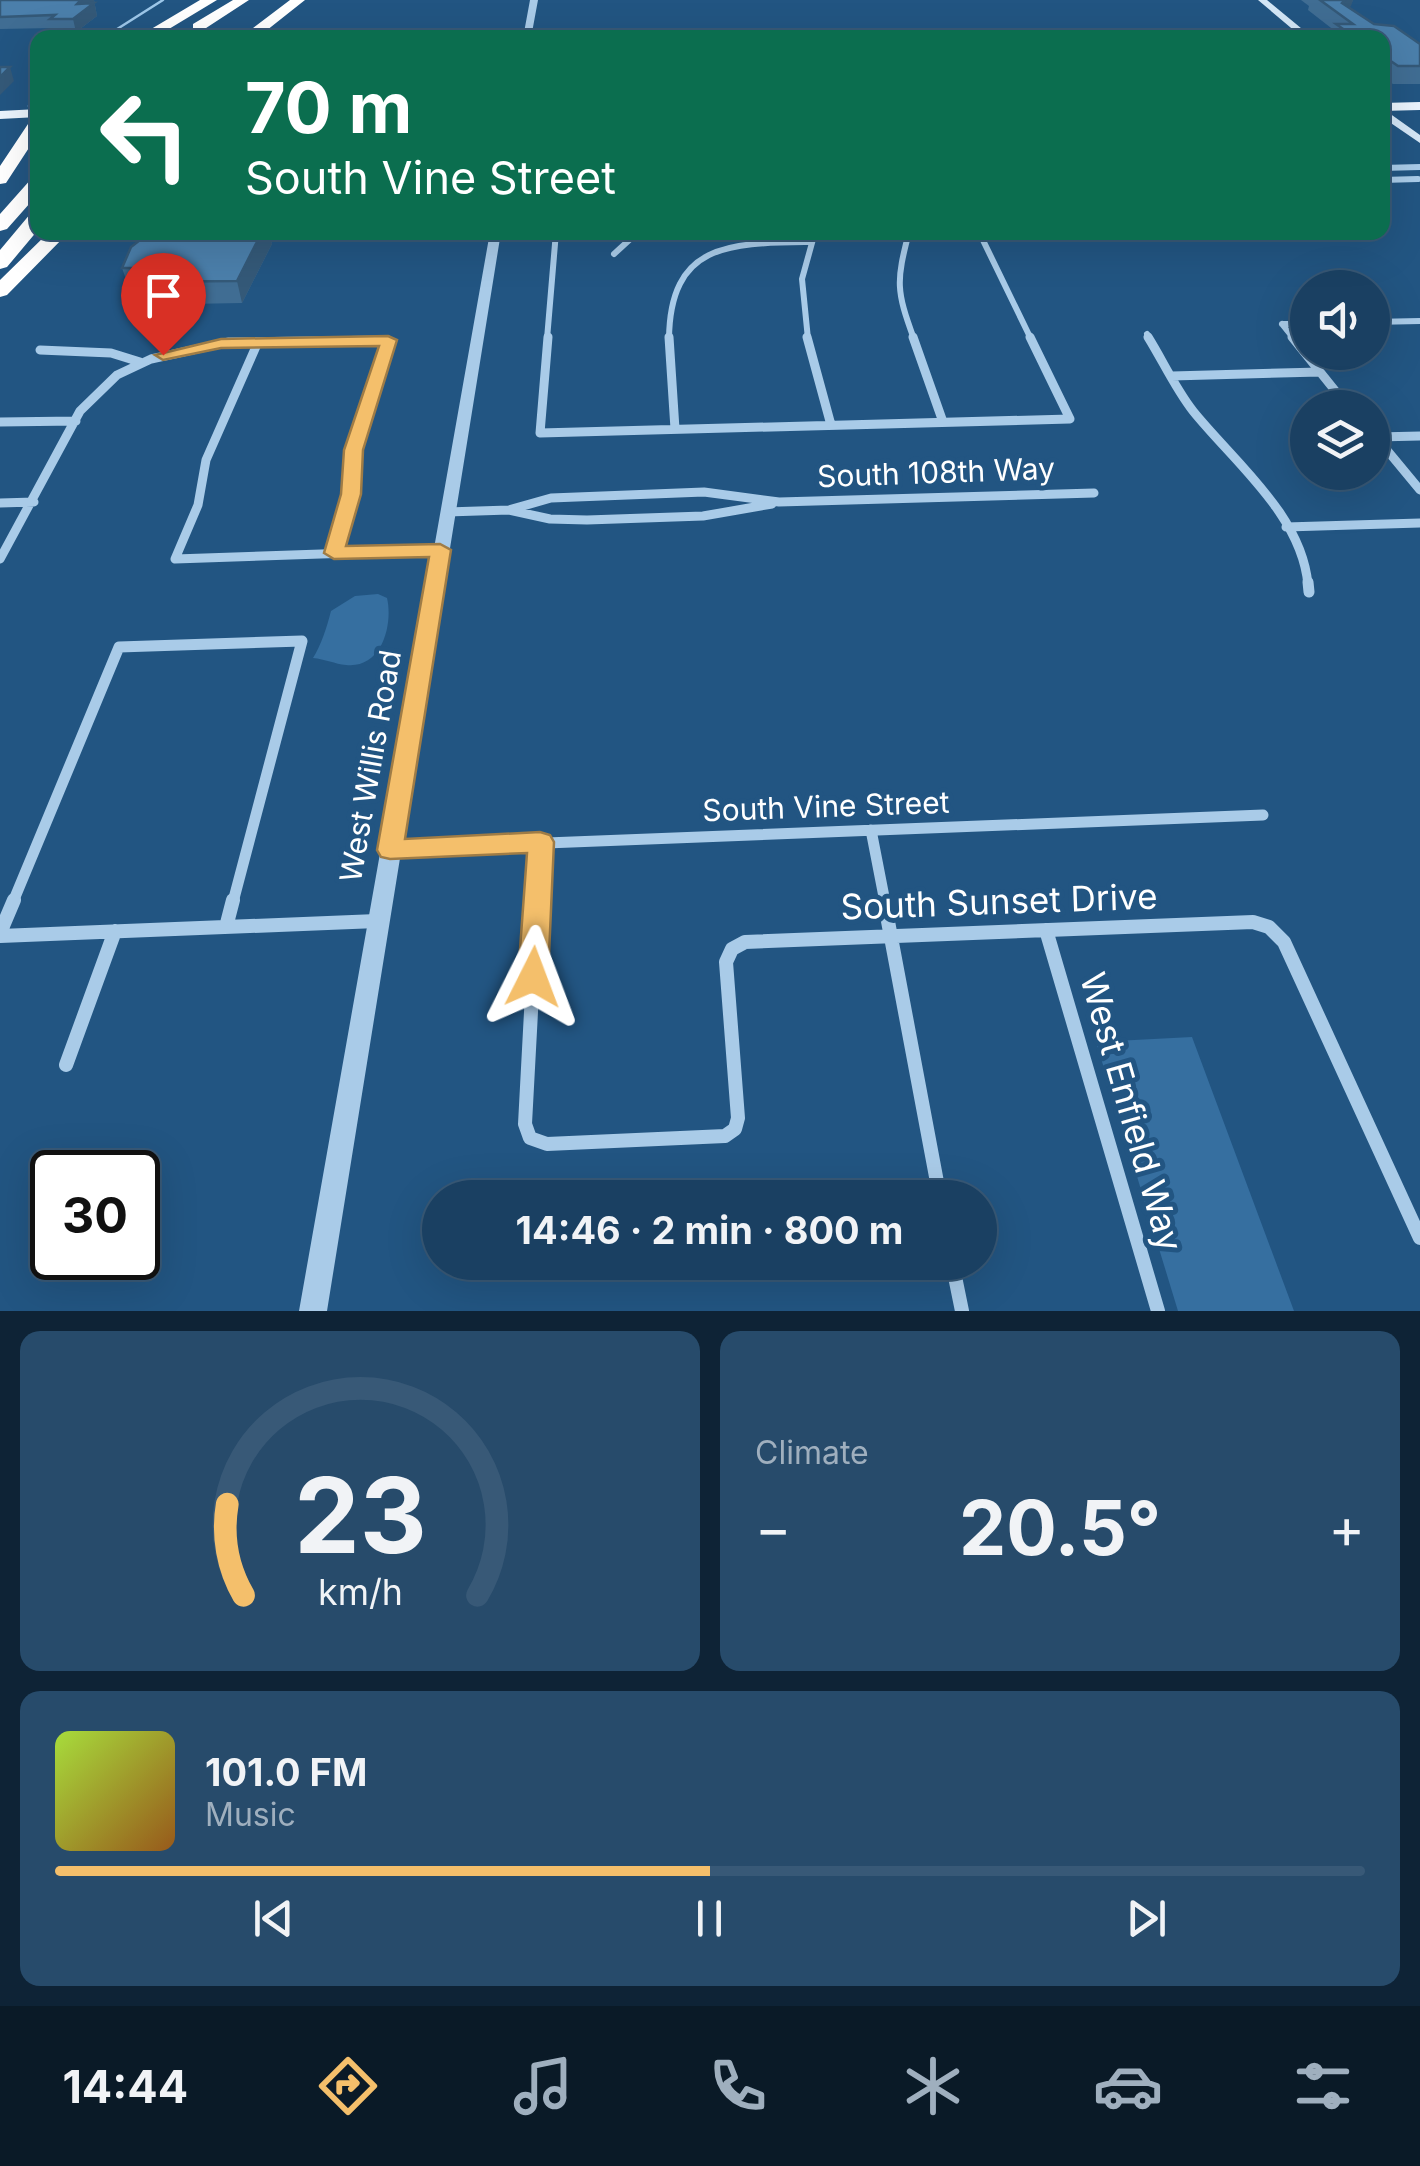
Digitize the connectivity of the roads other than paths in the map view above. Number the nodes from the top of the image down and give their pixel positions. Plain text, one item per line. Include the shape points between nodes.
1 (210, 0) edge
2 (242, 0) edge
3 (265, 0) edge
4 (298, 0) edge
5 (534, 0) edge
6 (1245, 0) edge
7 (1262, 0) edge
8 (1284, 25) junction
9 (158, 30) edge
10 (195, 30) edge
11 (218, 30) edge
12 (258, 30) edge
13 (528, 30) edge
14 (1290, 30) edge
15 (1390, 104) edge
16 (1420, 104) edge
17 (1390, 106) edge
18 (1390, 107) edge
19 (0, 115) edge
20 (30, 119) edge
21 (30, 121) edge
22 (0, 123) edge
23 (1420, 124) edge
24 (30, 131) edge
25 (1420, 140) edge
26 (1419, 167) edge
27 (1390, 168) edge
28 (0, 179) edge
29 (1390, 180) edge
30 (1418, 180) edge
31 (30, 191) edge
32 (0, 225) edge
33 (30, 227) edge
34 (52, 240) edge
35 (495, 240) edge
36 (555, 240) edge
37 (629, 240) edge
38 (906, 240) edge
39 (983, 240) edge
40 (809, 242) joint
41 (614, 254) dead end
42 (0, 263) edge
43 (0, 292) edge
44 (1390, 322) edge
45 (1420, 322) edge
46 (1146, 334) dead end
47 (258, 342) junction
48 (40, 350) dead end
49 (141, 362) junction
50 (1320, 372) joint
51 (1172, 376) junction
52 (1334, 390) edge
53 (76, 421) junction
54 (0, 422) edge
55 (943, 422) junction
56 (830, 425) junction
57 (676, 429) junction
58 (1390, 435) edge
59 (1420, 436) edge
60 (1390, 453) edge
61 (1420, 490) edge
62 (1094, 493) dead end
63 (34, 502) junction
64 (780, 502) junction
65 (0, 503) edge
66 (509, 510) junction
67 (446, 512) junction
68 (1420, 523) edge
69 (1286, 527) junction
70 (440, 550) junction
71 (334, 553) junction
72 (0, 559) edge
73 (1309, 592) dead end
74 (1263, 815) dead end
75 (871, 830) junction
76 (540, 842) junction
77 (390, 850) junction
78 (378, 921) junction
79 (226, 927) junction
80 (1046, 930) junction
81 (116, 931) junction
82 (0, 934) edge
83 (891, 936) junction
84 (66, 1066) dead end
85 (937, 1180) edge
86 (1420, 1238) edge
87 (956, 1280) edge
88 (313, 1311) edge
89 (962, 1311) edge
90 (1158, 1311) edge

1 - 9 highway
2 - 10 highway
3 - 11 highway
4 - 12 highway
5 - 13 street
6 - 8 main road
7 - 8 main road
8 - 14 main road
15 - 16 main road
17 - 23 main road
18 - 25 main road
19 - 20 main road
21 - 22 main road
24 - 28 highway
26 - 27 street
29 - 30 street
31 - 32 highway
33 - 42 highway
34 - 43 highway
35 - 67 street, West Willis Road
36 - 57 street via 540,433
37 - 41 street
38 - 55 street via 899,298
39 - 55 street via 1070,419
40 - 56 street via 800,292
40 - 57 street via 714,250 680,284 668,338
44 - 45 street
46 - 51 street
47 - 49 street via 185,349
47 - 71 street via 388,340 354,450 351,494
47 - 71 street via 206,460 198,505 175,560
48 - 49 street via 111,353
49 - 53 street via 111,378
50 - 51 street
50 - 52 street
51 - 69 street
53 - 54 street
53 - 63 street
55 - 56 street
56 - 57 street
58 - 59 street
60 - 61 street
62 - 64 street, South 108th Way
63 - 65 street
63 - 72 street
64 - 66 street, South 108th Way via 703,516 566,520
64 - 66 street, South 108th Way via 715,492 590,496
66 - 67 street, South 108th Way
67 - 70 street, West Willis Road
68 - 69 street
69 - 73 street via 1311,572
70 - 71 street
70 - 77 street, West Willis Road
74 - 75 street, South Vine Street
75 - 76 street, South Vine Street
75 - 83 street
76 - 77 street, South Vine Street
76 - 83 street, South Sunset Drive via 524,1124 530,1138 547,1144 725,1136 738,1118 726,962 732,949 744,942
77 - 78 street, West Willis Road
78 - 79 street
78 - 88 street, West Willis Road
79 - 81 street
79 - 82 street via 302,641 119,647
80 - 83 street, South Sunset Drive
80 - 86 street, South Sunset Drive via 1254,922 1269,927 1284,942
80 - 90 street, West Enfield Way
81 - 82 street
81 - 84 street
83 - 85 street
87 - 89 street

